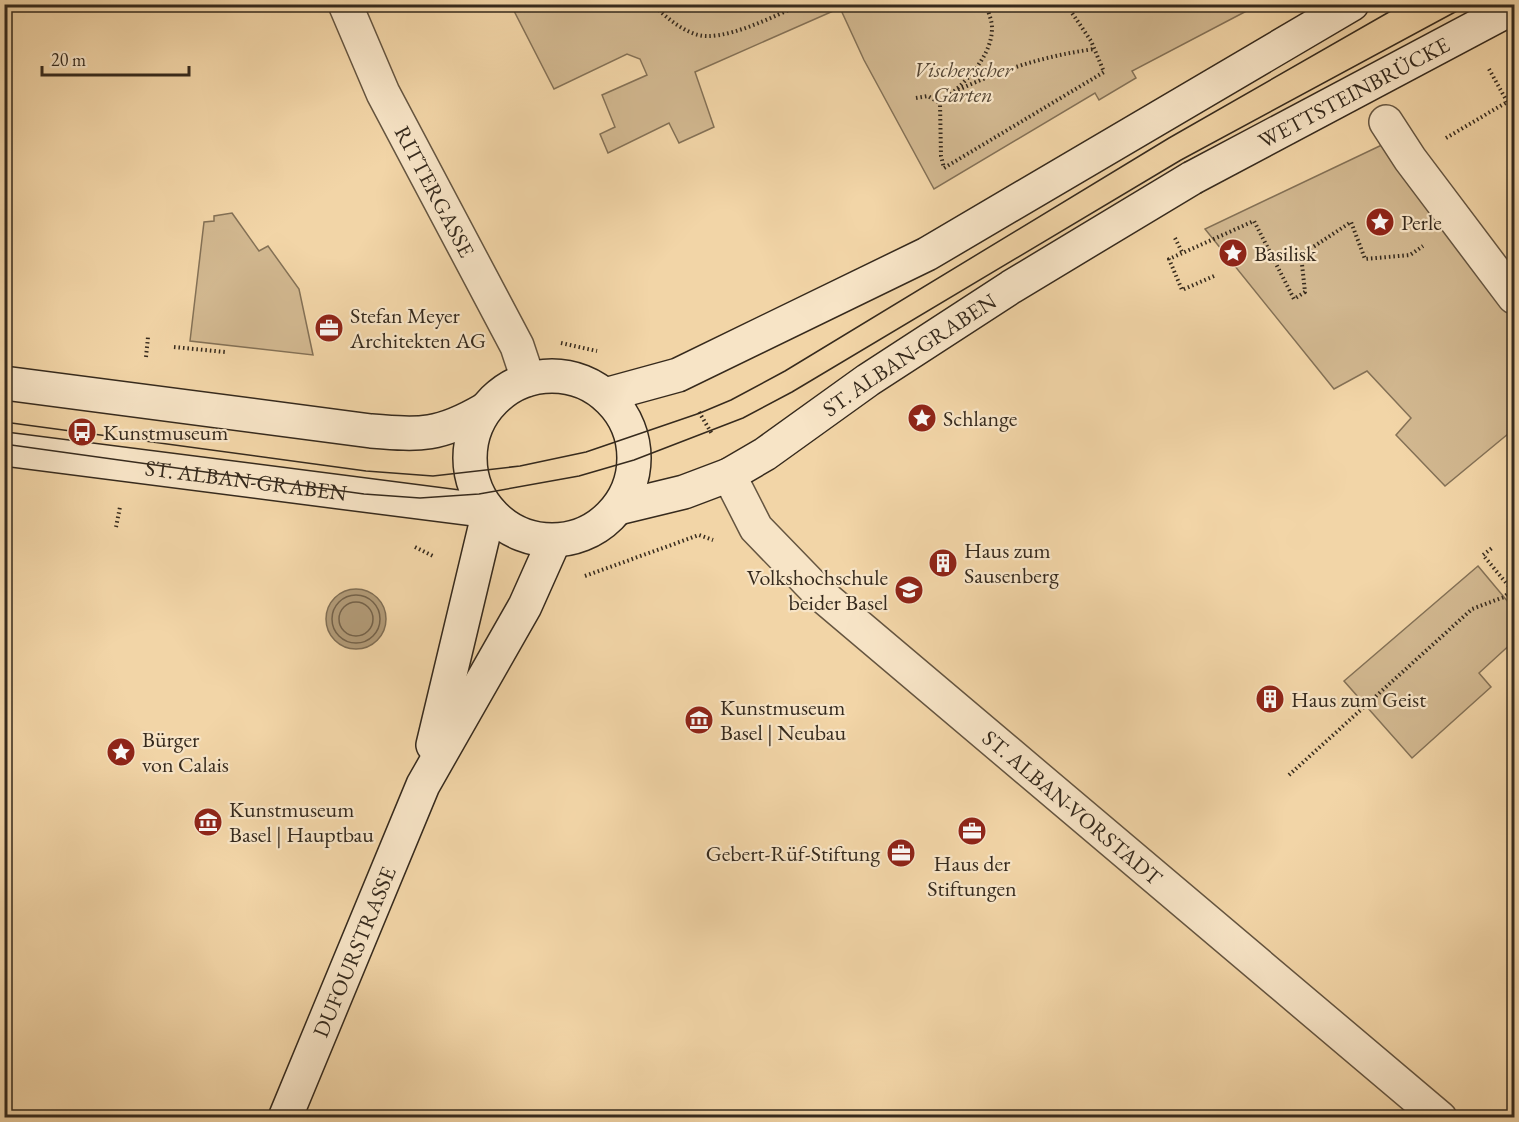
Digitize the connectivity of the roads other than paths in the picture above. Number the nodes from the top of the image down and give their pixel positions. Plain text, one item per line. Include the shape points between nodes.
1 (345, 4) edge
2 (1352, 4) edge
3 (1515, 7) edge
4 (1386, 122) dead end
5 (1192, 178) joint
6 (1515, 297) edge
7 (528, 379) junction
8 (4, 383) edge
9 (606, 395) junction
10 (484, 410) junction
11 (4, 449) edge
12 (729, 475) junction
13 (618, 508) junction
14 (489, 511) junction
15 (554, 541) junction
16 (423, 785) junction
17 (285, 1118) edge
18 (1440, 1118) edge

1 - 7 main road, RITTERGASSE via 383,93 517,346
2 - 9 main road via 927,254 678,375
3 - 5 main road, WETTSTEINBRÜCKE, bridge
4 - 6 main road
5 - 12 main road, ST. ALBAN-GRABEN via 1011,287
7 - 9 main road via 555,376 582,381
7 - 10 main road via 504,391
8 - 10 main road via 416,434 454,427
9 - 13 main road via 623,416 633,438 630,487
10 - 14 main road via 473,434 470,459 478,494
11 - 14 main road, ST. ALBAN-GRABEN
12 - 13 main road, ST. ALBAN-GRABEN via 684,492
12 - 18 main road, ST. ALBAN-VORSTADT via 756,528 818,592
13 - 15 main road via 600,525 579,536
14 - 15 main road via 507,528 530,538
14 - 16 main road, DUFOURSTRASSE
15 - 16 main road, DUFOURSTRASSE via 525,606
16 - 17 main road, DUFOURSTRASSE

